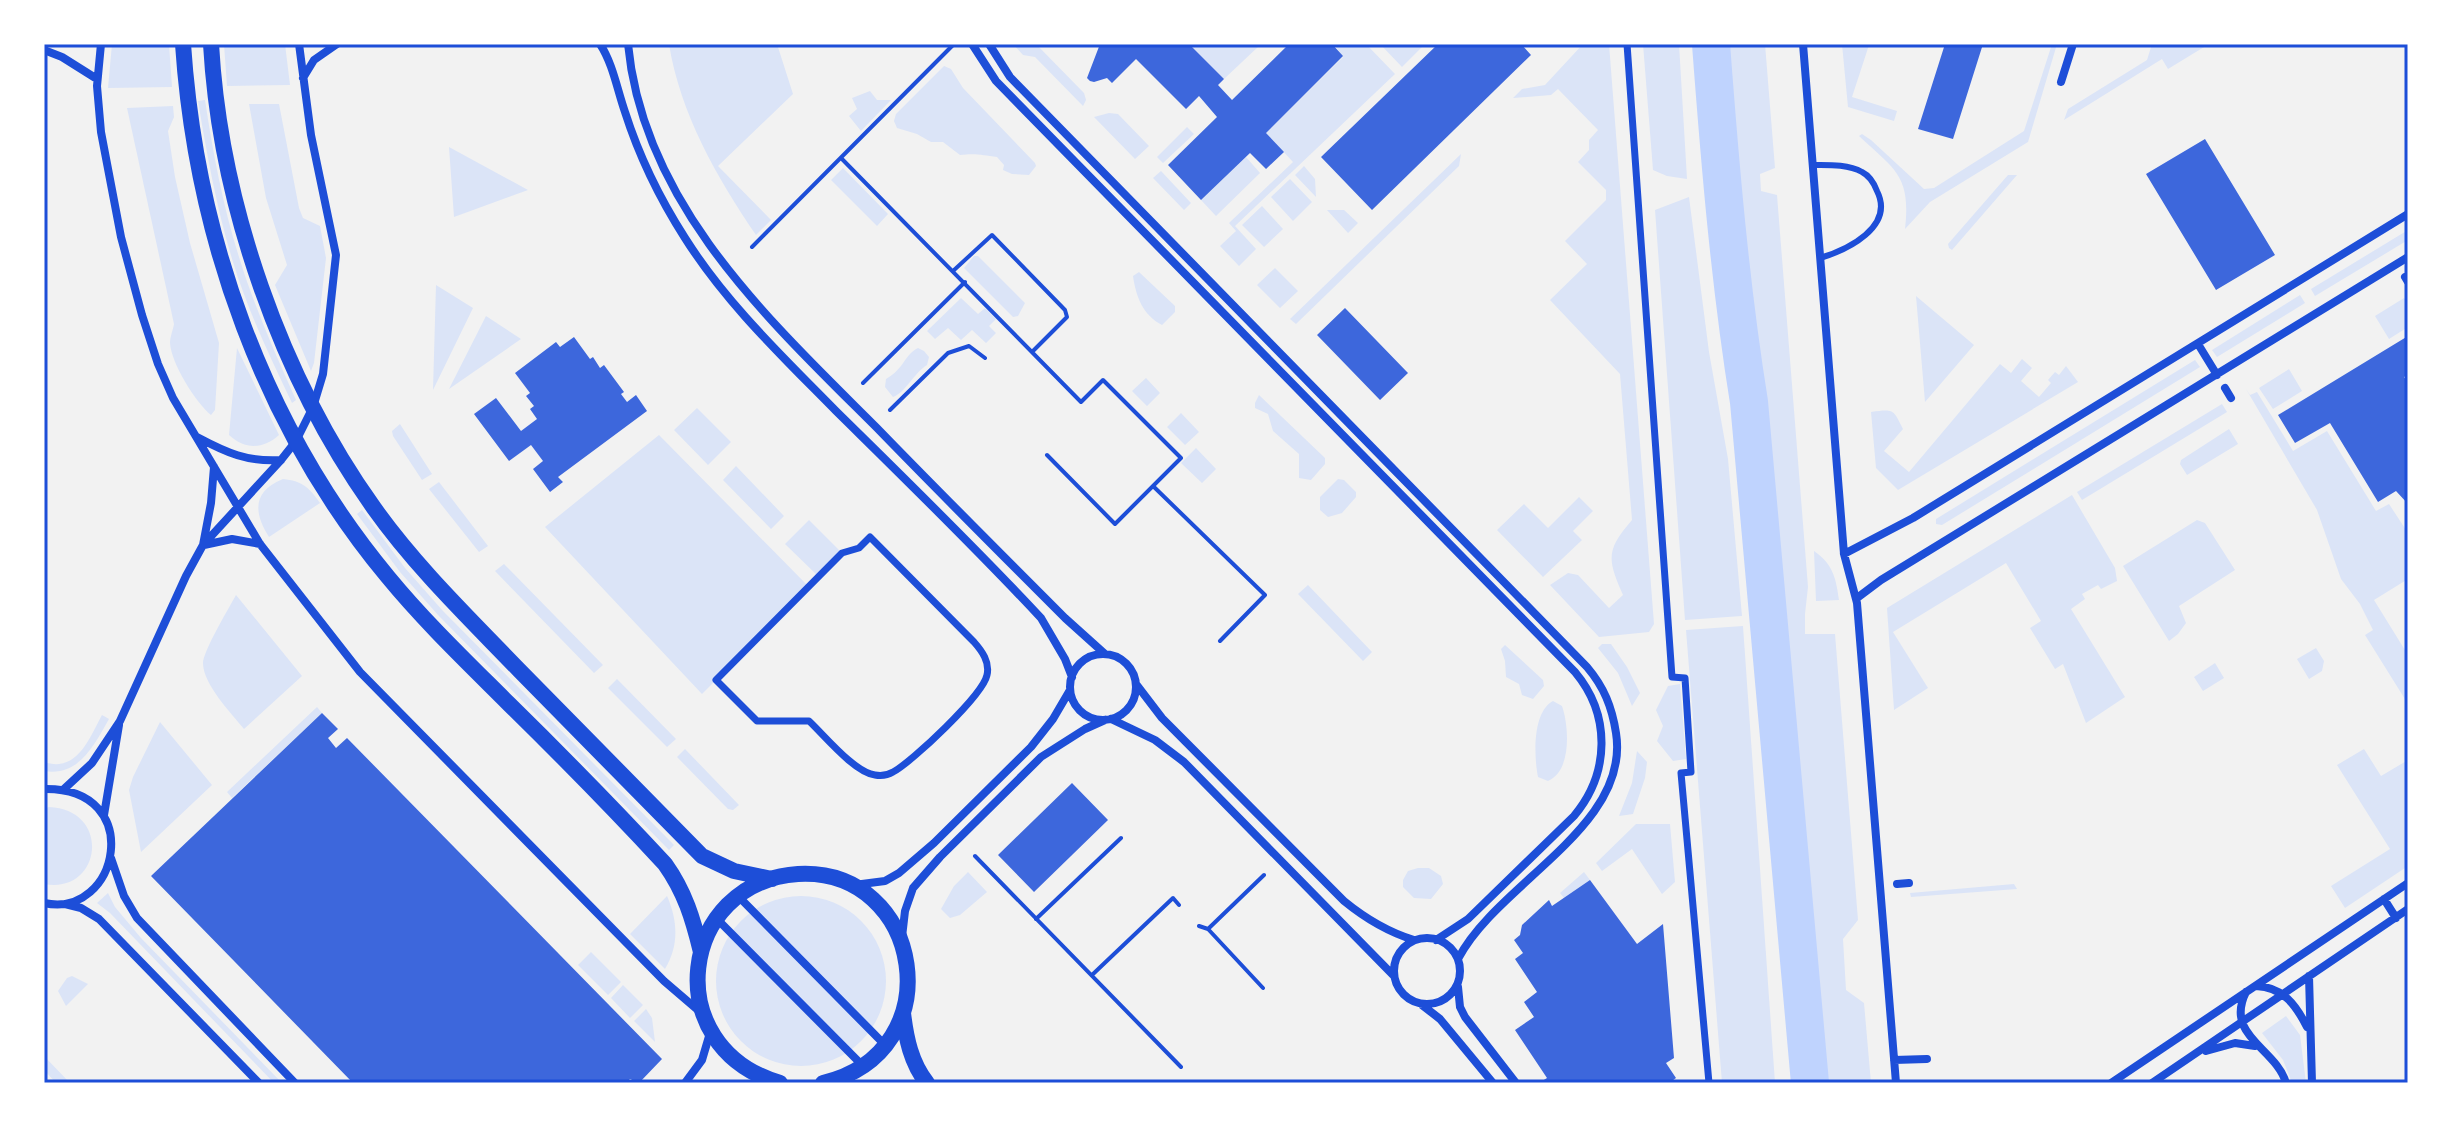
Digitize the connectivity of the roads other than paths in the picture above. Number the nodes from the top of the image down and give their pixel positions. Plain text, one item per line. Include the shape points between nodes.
1 (101, 44) edge
2 (183, 44) edge
3 (211, 44) edge
4 (299, 44) edge
5 (337, 44) edge
6 (600, 44) edge
7 (628, 44) edge
8 (972, 44) edge
9 (989, 44) edge
10 (1627, 44) edge
11 (1803, 44) edge
12 (2073, 44) edge
13 (44, 50) edge
14 (97, 79) junction
15 (303, 79) junction
16 (2061, 82) dead end
17 (1813, 165) junction
18 (2408, 214) edge
19 (2408, 257) edge
20 (1820, 258) junction
21 (2198, 344) junction
22 (2217, 375) junction
23 (2225, 388) dead end
24 (2231, 398) dead end
25 (313, 407) junction
26 (196, 437) junction
27 (296, 441) junction
28 (281, 460) junction
29 (214, 467) junction
30 (239, 508) junction
31 (260, 544) junction
32 (203, 545) junction
33 (881, 548) joint
34 (1844, 554) junction
35 (1857, 598) junction
36 (1105, 654) junction
37 (1072, 677) junction
38 (1136, 684) junction
39 (1070, 690) junction
40 (1108, 720) junction
41 (120, 721) junction
42 (44, 789) edge
43 (64, 789) junction
44 (104, 815) junction
45 (111, 858) junction
46 (772, 879) junction
47 (1909, 883) dead end
48 (2408, 883) edge
49 (1897, 884) dead end
50 (850, 885) junction
51 (738, 896) junction
52 (2384, 899) junction
53 (65, 904) junction
54 (46, 906) edge
55 (2408, 909) edge
56 (2396, 918) junction
57 (717, 919) junction
58 (1414, 940) junction
59 (1436, 940) junction
60 (902, 942) junction
61 (701, 952) junction
62 (1458, 959) junction
63 (1393, 975) junction
64 (2309, 976) junction
65 (1458, 984) junction
66 (2255, 986) junction
67 (2247, 991) junction
68 (2283, 994) junction
69 (1422, 1004) junction
70 (903, 1013) junction
71 (702, 1014) junction
72 (2242, 1022) junction
73 (710, 1032) junction
74 (2309, 1033) junction
75 (886, 1045) junction
76 (2258, 1047) junction
77 (2194, 1055) junction
78 (1927, 1059) dead end
79 (1894, 1060) junction
80 (864, 1067) junction
81 (259, 1083) edge
82 (295, 1083) edge
83 (685, 1083) edge
84 (780, 1083) edge
85 (823, 1083) edge
86 (927, 1083) edge
87 (1493, 1083) edge
88 (1516, 1083) edge
89 (1709, 1083) edge
90 (1896, 1083) edge
91 (2111, 1083) edge
92 (2152, 1083) edge
93 (2286, 1083) edge
94 (2312, 1083) edge

1 - 14 street
2 - 27 main road via 191,124 219,256 255,357
3 - 25 main road via 241,220 263,291
4 - 15 street
5 - 15 street via 314,60
6 - 37 street via 644,162 710,274 797,371 1041,618
7 - 36 street via 642,113 667,171 734,280
8 - 59 street via 996,81 1590,693 1602,753 1586,801 1468,919
9 - 62 street via 1010,77 1587,667 1605,692 1618,743 1603,800 1590,819 1477,928
10 - 89 street via 1672,677 1685,678 1691,772 1681,773
11 - 17 street
12 - 16 street
13 - 14 street
14 - 26 street via 101,132 135,293 158,364
15 - 25 street via 336,255 323,374
17 - 20 street
17 - 20 lane via 1865,173 1881,198 1880,214 1866,235
18 - 21 street
19 - 22 street
20 - 34 street
21 - 22 street
21 - 34 street via 1913,518
22 - 35 street
23 - 24 street
25 - 27 street
25 - 46 main road via 374,508 442,591 702,856 734,871
26 - 28 street via 256,461
26 - 29 street
27 - 28 street
27 - 61 main road via 396,587 665,864 688,902
28 - 30 street
29 - 30 street
29 - 32 street
30 - 31 street
30 - 32 street
31 - 32 street via 232,539
31 - 71 street via 360,672
32 - 41 street
33 - 33 street via 870,537 859,548 842,553 716,680 757,721 809,721 860,770 875,775 890,774 914,757 977,694 987,675 986,655
34 - 35 street
35 - 79 street
36 - 37 street via 1085,660
36 - 38 street via 1124,662
37 - 39 street
38 - 40 street via 1128,709
38 - 58 street via 1162,718 1344,901 1372,922
39 - 40 street via 1082,713
39 - 50 street via 1031,747 934,843 885,881
40 - 60 street via 1041,757 940,857 913,888
40 - 63 street via 1155,740 1184,762
41 - 43 street via 92,763
41 - 44 street
42 - 43 street
43 - 44 street via 87,798
44 - 45 street via 112,836
45 - 53 street via 102,879 86,895
45 - 82 street via 137,918
46 - 50 main road via 825,876
46 - 51 main road
47 - 49 street
48 - 52 street
50 - 60 main road via 872,900
51 - 57 main road
51 - 75 street
52 - 56 street
52 - 66 street
53 - 54 street
53 - 81 street via 99,919
55 - 56 street
56 - 64 street
57 - 61 main road
57 - 80 street
58 - 59 street
58 - 63 street via 1400,951
59 - 62 street
60 - 70 main road via 908,965
61 - 71 main road via 697,987
62 - 65 street
63 - 69 street via 1405,997
64 - 68 street
64 - 74 street
65 - 69 street via 1444,1000
65 - 88 street via 1465,1017
66 - 67 street
66 - 68 street
67 - 72 street
67 - 91 street
68 - 72 street
68 - 74 street via 2298,1009
69 - 87 street
70 - 75 main road
70 - 86 main road via 908,1045
71 - 73 main road
72 - 76 street
72 - 77 street
73 - 83 street via 702,1060
73 - 84 main road via 737,1063
74 - 94 street
75 - 80 main road
76 - 77 street via 2235,1043
76 - 93 street via 2281,1070
77 - 92 street
78 - 79 street
79 - 90 street
80 - 85 main road

